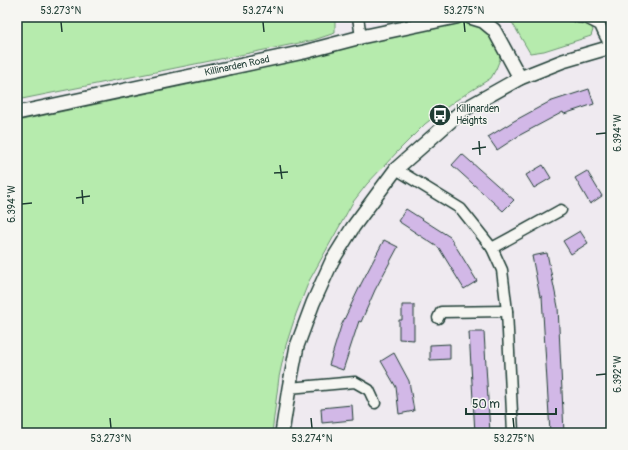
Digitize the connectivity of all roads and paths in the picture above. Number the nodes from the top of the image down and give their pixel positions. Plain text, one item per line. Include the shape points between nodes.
1 (358, 17) edge
2 (456, 17) edge
3 (470, 17) edge
4 (578, 17) edge
5 (361, 36) junction
6 (611, 47) edge
7 (520, 78) junction
8 (17, 113) edge
9 (396, 169) junction
10 (561, 210) dead end
11 (492, 248) junction
12 (507, 311) junction
13 (438, 318) dead end
14 (289, 388) junction
15 (375, 403) dead end
16 (282, 433) edge
17 (513, 433) edge

1 - 5 street
2 - 5 street, Killinarden Road
3 - 7 street via 483,21 494,30
4 - 6 street via 600,25
5 - 8 street, Killinarden Road via 304,52
6 - 7 street via 562,61
7 - 9 street via 463,110
9 - 11 street via 461,209
9 - 14 street via 352,227 332,261 297,346
10 - 11 street
11 - 12 street via 502,270
12 - 13 street via 441,312
12 - 17 street
14 - 15 street via 355,382 369,390
14 - 16 street

